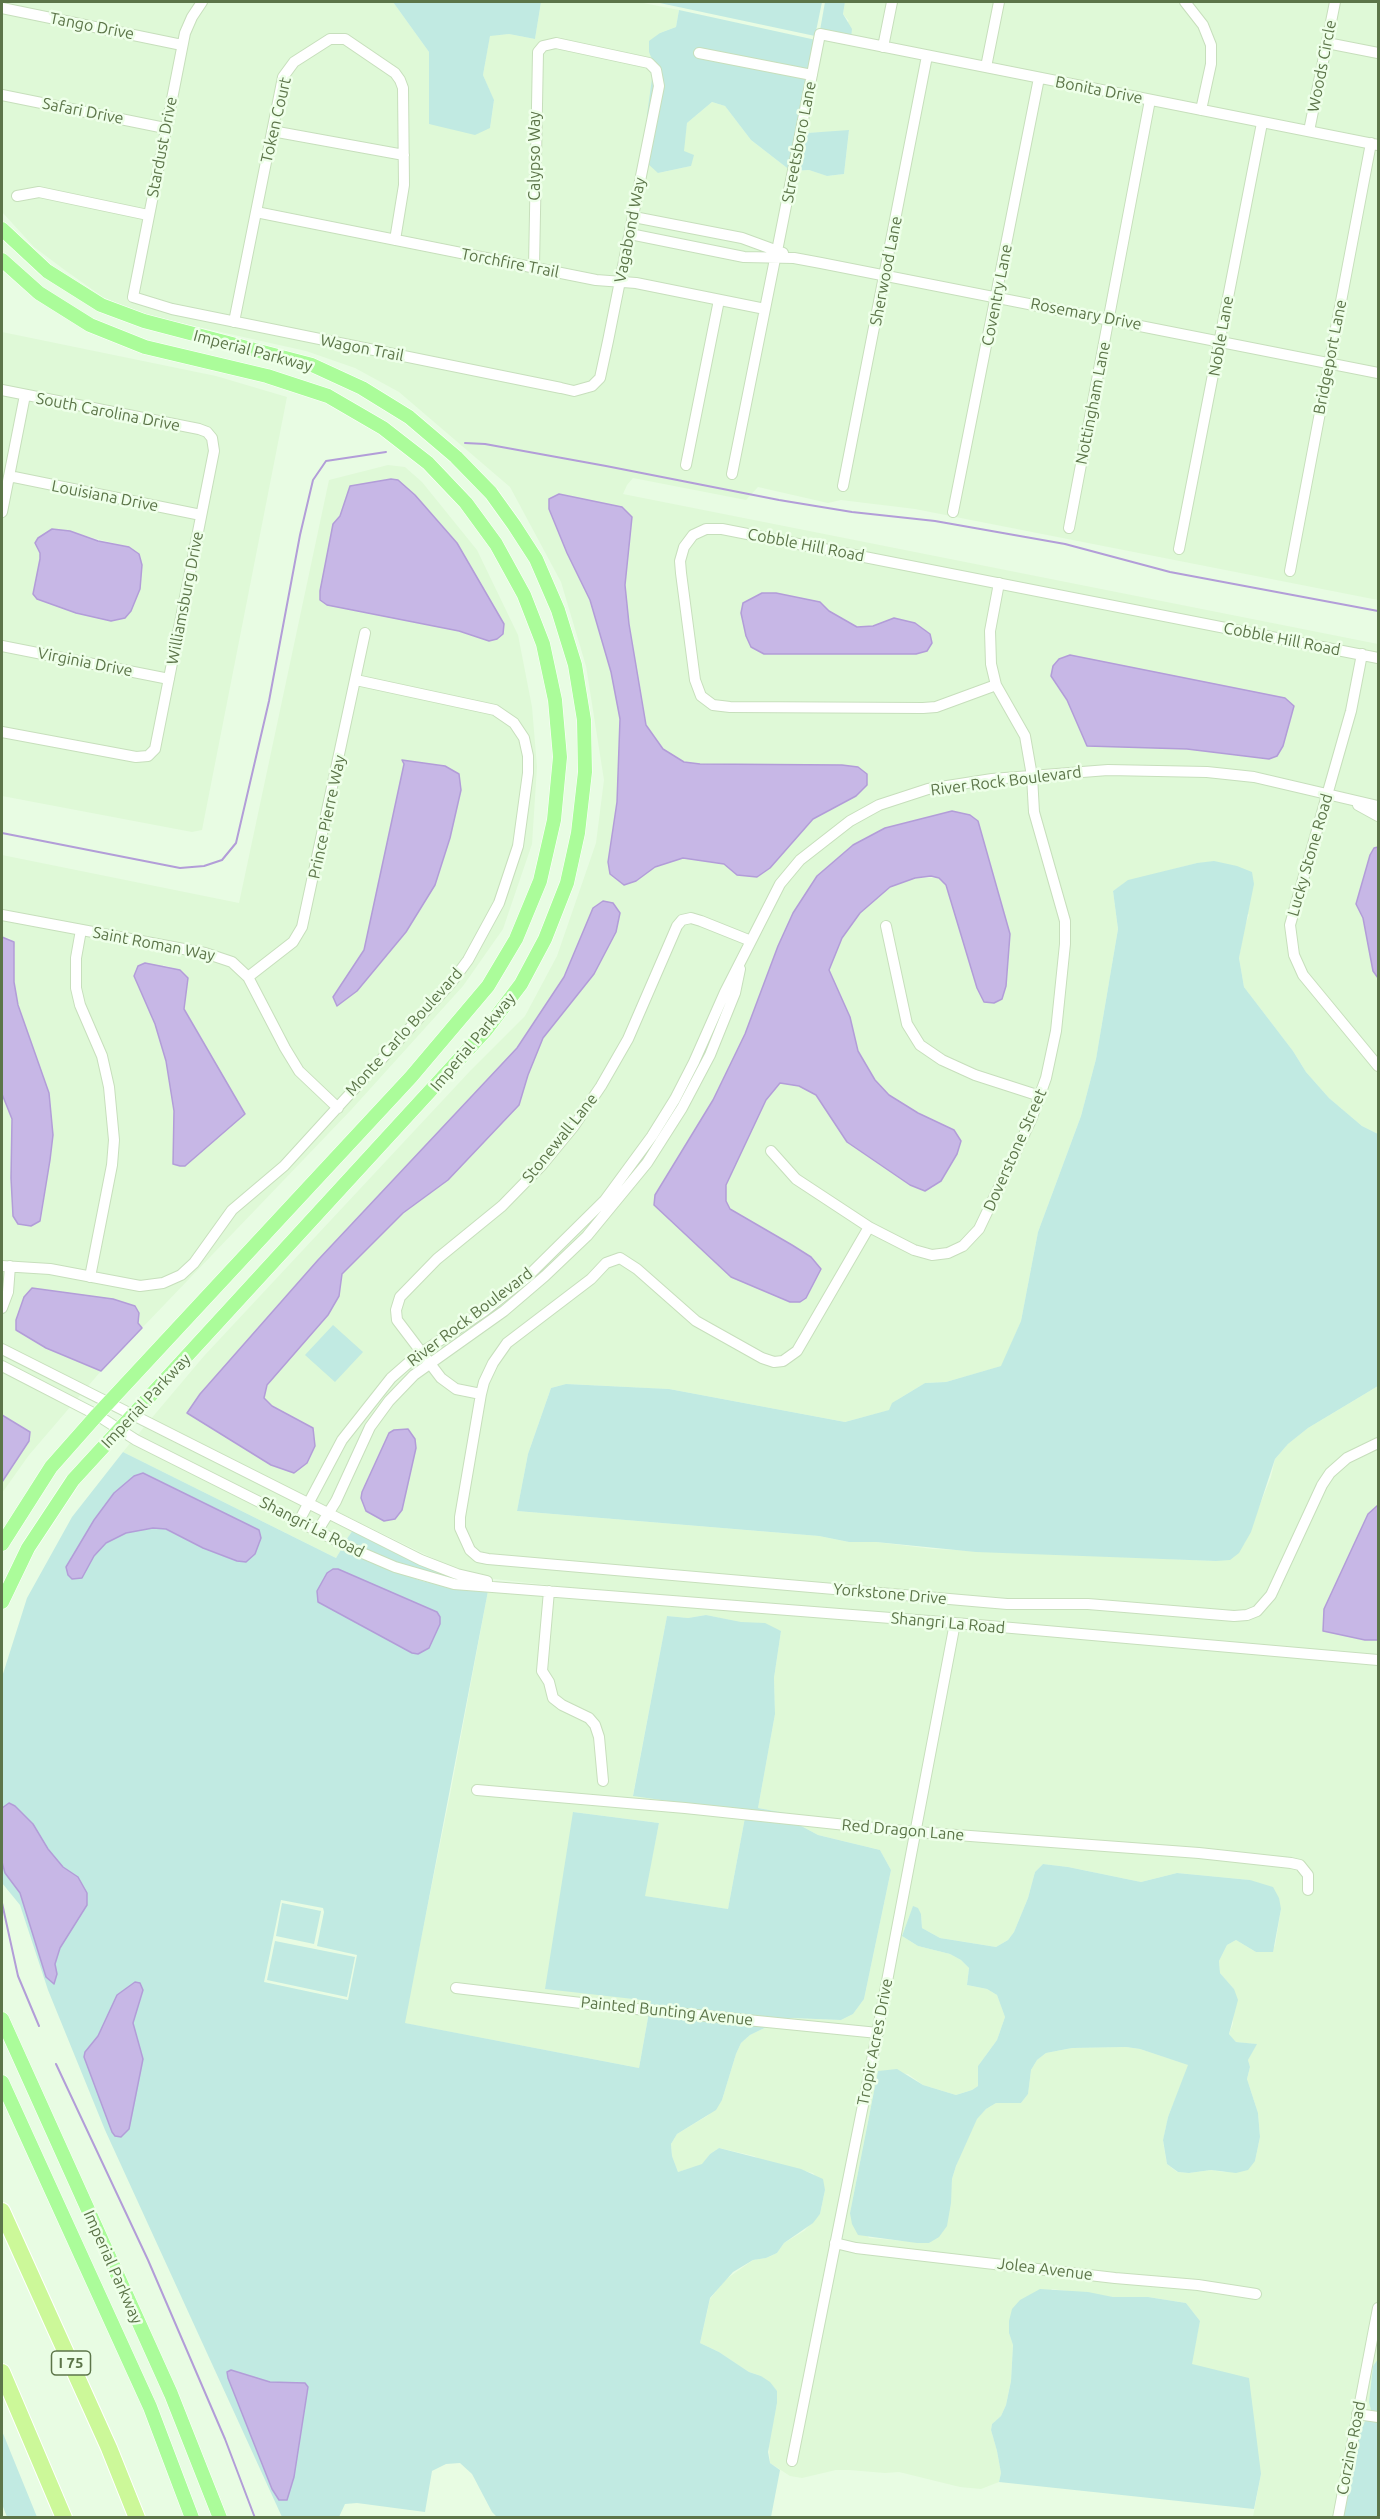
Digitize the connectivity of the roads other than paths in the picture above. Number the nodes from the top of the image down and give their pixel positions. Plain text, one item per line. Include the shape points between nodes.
1 (202, 2) edge
2 (892, 2) edge
3 (999, 2) edge
4 (1185, 2) edge
5 (1335, 2) edge
6 (2, 8) edge
7 (820, 34) joint
8 (1327, 43) junction
9 (182, 45) junction
10 (543, 46) joint
11 (883, 47) junction
12 (1378, 53) edge
13 (699, 54) dead end
14 (927, 56) junction
15 (986, 67) junction
16 (812, 75) junction
17 (1039, 78) junction
18 (2, 95) edge
19 (1150, 100) junction
20 (1201, 110) junction
21 (1262, 123) junction
22 (165, 128) junction
23 (272, 131) junction
24 (1309, 131) junction
25 (1375, 144) edge
26 (404, 155) junction
27 (17, 196) dead end
28 (256, 212) junction
29 (148, 215) junction
30 (634, 217) junction
31 (2, 229) edge
32 (630, 234) junction
33 (395, 240) junction
34 (776, 255) junction
35 (2, 260) edge
36 (534, 267) junction
37 (885, 276) junction
38 (620, 284) junction
39 (133, 297) joint
40 (997, 297) junction
41 (719, 300) junction
42 (765, 309) junction
43 (1110, 319) junction
44 (234, 322) junction
45 (1221, 341) junction
46 (1329, 363) junction
47 (1378, 373) edge
48 (592, 386) joint
49 (2, 390) edge
50 (25, 395) junction
51 (212, 438) joint
52 (686, 465) dead end
53 (732, 474) dead end
54 (9, 476) junction
55 (843, 486) dead end
56 (2, 512) edge
57 (954, 512) dead end
58 (201, 515) junction
59 (1069, 528) dead end
60 (1179, 549) dead end
61 (1290, 571) dead end
62 (999, 583) junction
63 (365, 633) dead end
64 (2, 646) edge
65 (1362, 654) junction
66 (1378, 658) edge
67 (169, 679) junction
68 (356, 680) junction
69 (996, 686) junction
70 (2, 732) edge
71 (1032, 776) junction
72 (1328, 793) junction
73 (1350, 800) junction
74 (1378, 806) edge
75 (1378, 816) edge
76 (2, 915) edge
77 (886, 926) dead end
78 (81, 930) junction
79 (751, 941) junction
80 (740, 965) junction
81 (248, 976) junction
82 (1378, 1066) edge
83 (1040, 1096) junction
84 (338, 1108) junction
85 (771, 1151) dead end
86 (869, 1227) junction
87 (6, 1266) edge
88 (90, 1277) junction
89 (2, 1308) edge
90 (2, 1349) edge
91 (421, 1353) junction
92 (429, 1364) junction
93 (2, 1366) edge
94 (481, 1394) junction
95 (110, 1403) junction
96 (97, 1414) junction
97 (131, 1416) junction
98 (120, 1429) junction
99 (1378, 1443) edge
100 (337, 1451) junction
101 (356, 1461) junction
102 (325, 1476) junction
103 (344, 1485) junction
104 (310, 1504) junction
105 (329, 1513) junction
106 (299, 1521) junction
107 (318, 1530) junction
108 (2, 1544) edge
109 (516, 1589) junction
110 (549, 1591) junction
111 (2, 1602) edge
112 (955, 1623) junction
113 (1378, 1660) edge
114 (603, 1781) dead end
115 (477, 1790) dead end
116 (914, 1831) junction
117 (1308, 1890) dead end
118 (456, 1988) dead end
119 (2, 2019) edge
120 (878, 2033) junction
121 (2, 2082) edge
122 (2, 2211) edge
123 (835, 2243) junction
124 (1256, 2294) dead end
125 (1378, 2308) edge
126 (2, 2372) edge
127 (1357, 2414) junction
128 (1378, 2417) edge
129 (792, 2461) dead end
130 (64, 2517) edge
131 (137, 2517) edge
132 (192, 2517) edge
133 (220, 2517) edge
134 (1338, 2517) edge

1 - 9 street, Stardust Drive
2 - 11 street
3 - 15 street
4 - 20 street via 1203,25 1211,45
5 - 8 street, Woods Circle
6 - 9 street, Tango Drive
7 - 11 street, Bonita Drive
7 - 16 street, Streetsboro Lane
8 - 12 street
8 - 24 street, Woods Circle
9 - 22 street, Stardust Drive
10 - 30 street, Vagabond Way via 556,43 616,55 649,63 656,70 659,86
10 - 36 street, Calypso Way via 536,61
11 - 14 street, Bonita Drive
13 - 16 street
14 - 15 street, Bonita Drive
14 - 37 street, Sherwood Lane
15 - 17 street, Bonita Drive
16 - 34 street, Streetsboro Lane
17 - 19 street, Bonita Drive
17 - 40 street, Coventry Lane
18 - 22 street, Safari Drive
19 - 20 street, Bonita Drive
19 - 43 street, Nottingham Lane
20 - 21 street, Bonita Drive
21 - 24 street, Bonita Drive
21 - 45 street, Noble Lane
22 - 29 street, Stardust Drive
23 - 26 street
23 - 26 street, Token Court via 288,69 322,43 338,37 363,50 400,80
23 - 28 street, Token Court
24 - 25 street, Bonita Drive
25 - 46 street, Bridgeport Lane
26 - 33 street, Token Court via 403,199
27 - 29 street via 39,192
28 - 33 street, Torchfire Trail
28 - 44 street, Token Court
29 - 39 street, Stardust Drive
30 - 32 street, Vagabond Way
30 - 34 street, Rosemary Drive via 742,238
31 - 97 main road, Imperial Parkway via 47,271 101,305 144,321 312,365 362,388 425,430 491,493 536,559 558,610 584,720 585,772 567,884 545,939 520,984 445,1076
32 - 34 street, Rosemary Drive via 744,257
32 - 38 street, Vagabond Way
33 - 36 street, Torchfire Trail
34 - 37 street, Rosemary Drive
34 - 42 street, Streetsboro Lane
35 - 95 main road, Imperial Parkway via 39,293 90,325 145,346 267,376 328,396 383,428 428,463 466,503 496,544 524,595 543,644 555,700 560,757 554,820 540,881 516,939 488,986 411,1077
36 - 38 street, Torchfire Trail
37 - 40 street, Rosemary Drive
37 - 55 street, Sherwood Lane
38 - 41 street, Torchfire Trail via 636,283
38 - 48 street, Vagabond Way via 600,378
39 - 44 street, Wagon Trail
40 - 43 street, Rosemary Drive
40 - 57 street, Coventry Lane
41 - 42 street, Torchfire Trail
41 - 52 street
42 - 53 street, Streetsboro Lane
43 - 45 street, Rosemary Drive
43 - 59 street, Nottingham Lane
44 - 48 street, Wagon Trail via 574,391
45 - 46 street, Rosemary Drive
45 - 60 street, Noble Lane
46 - 47 street, Rosemary Drive
46 - 61 street, Bridgeport Lane
49 - 50 street, South Carolina Drive
50 - 51 street, South Carolina Drive via 199,429
50 - 54 street
51 - 58 street, Williamsburg Drive via 214,451
54 - 56 street
54 - 58 street, Louisiana Drive
58 - 67 street, Williamsburg Drive
62 - 65 street, Cobble Hill Road
62 - 69 street, Doverstone Street via 989,641
62 - 69 street, Cobble Hill Road via 722,529 706,529 693,536 680,561 695,680 701,696 713,705 922,708 936,707
63 - 68 street, Prince Pierre Way
64 - 67 street, Virginia Drive
65 - 66 street, Cobble Hill Road
65 - 72 street, Lucky Stone Road
67 - 70 street, Williamsburg Drive via 154,748 148,756 136,758
68 - 81 street, Prince Pierre Way via 302,927 293,942
68 - 84 street, Monte Carlo Boulevard via 495,710 514,723 524,738 528,773 513,862 499,903 476,946 452,983
69 - 71 street, Doverstone Street via 1025,736
71 - 72 street, River Rock Boulevard via 1108,770 1208,772 1263,778
71 - 79 street, River Rock Boulevard via 928,789 879,805 850,821 800,860 780,884
71 - 83 street, Doverstone Street via 1034,812 1065,927 1056,1031
72 - 73 street, River Rock Boulevard
72 - 82 street, Lucky Stone Road via 1290,925 1292,948 1303,975
73 - 74 street, River Rock Boulevard
73 - 75 street, River Rock Boulevard
76 - 78 street, Saint Roman Way
77 - 83 street via 907,1024 921,1045 975,1075
78 - 81 street, Saint Roman Way via 219,956
78 - 88 street via 76,988 102,1056 114,1140
79 - 80 street, River Rock Boulevard
79 - 91 street, Stonewall Lane via 691,918 677,926 628,1039 574,1126 502,1206 437,1259 400,1297 398,1320
80 - 91 street, River Rock Boulevard via 675,1099 605,1200 526,1278
80 - 92 street, River Rock Boulevard via 731,1006 696,1082 623,1196 545,1276 504,1311
81 - 84 street, Saint Roman Way via 295,1065
83 - 86 street, Doverstone Street via 983,1221 963,1246 948,1253 923,1253
84 - 88 street, Monte Carlo Boulevard via 279,1172 232,1210 181,1275 163,1283 140,1286
85 - 86 street, Doverstone Street via 796,1179
86 - 94 street, Yorkstone Drive via 797,1351 783,1361 762,1358 696,1321 620,1258 606,1263 591,1279 507,1342 493,1363
87 - 88 street, Monte Carlo Boulevard
87 - 89 street via 8,1292
90 - 95 street, Shangri La Road
91 - 92 street
91 - 100 street, River Rock Boulevard via 391,1377
92 - 94 street via 449,1385
92 - 101 street, River Rock Boulevard via 389,1401 370,1427
93 - 96 street, Shangri La Road
94 - 99 street, Yorkstone Drive via 460,1528 478,1557 1008,1604 1088,1604 1234,1616 1257,1611 1271,1595 1322,1485 1347,1458
95 - 96 main road, Imperial Parkway
95 - 97 street, Shangri La Road
96 - 98 street, Shangri La Road
96 - 108 main road, Imperial Parkway via 51,1467
97 - 98 main road, Imperial Parkway
97 - 104 street, Shangri La Road
98 - 106 street, Shangri La Road
98 - 111 main road, Imperial Parkway via 73,1480 49,1514
100 - 101 street
100 - 102 street, River Rock Boulevard
101 - 103 street, River Rock Boulevard
102 - 103 street
102 - 104 street, River Rock Boulevard
103 - 105 street, River Rock Boulevard
104 - 105 street, Shangri La Road
104 - 106 street, River Rock Boulevard
105 - 107 street, River Rock Boulevard
105 - 109 street, Shangri La Road via 457,1574
106 - 107 street, Shangri La Road
107 - 109 street, Shangri La Road via 364,1554 423,1577
109 - 110 street, Shangri La Road
110 - 112 street, Shangri La Road
110 - 114 street via 542,1671 553,1698 595,1725
112 - 113 street, Shangri La Road
112 - 116 street, Tropic Acres Drive
115 - 116 street, Red Dragon Lane
116 - 117 street, Red Dragon Lane via 1291,1863 1300,1865 1308,1875
116 - 120 street, Tropic Acres Drive
118 - 120 street, Painted Bunting Avenue
119 - 133 main road, Imperial Parkway via 171,2394
120 - 123 street, Tropic Acres Drive
121 - 132 main road, Imperial Parkway via 150,2408
122 - 131 highway, I 75
123 - 124 street, Jolea Avenue
123 - 129 street, Tropic Acres Drive
125 - 127 street, Corzine Road
126 - 130 highway
127 - 128 street
127 - 134 street, Corzine Road

